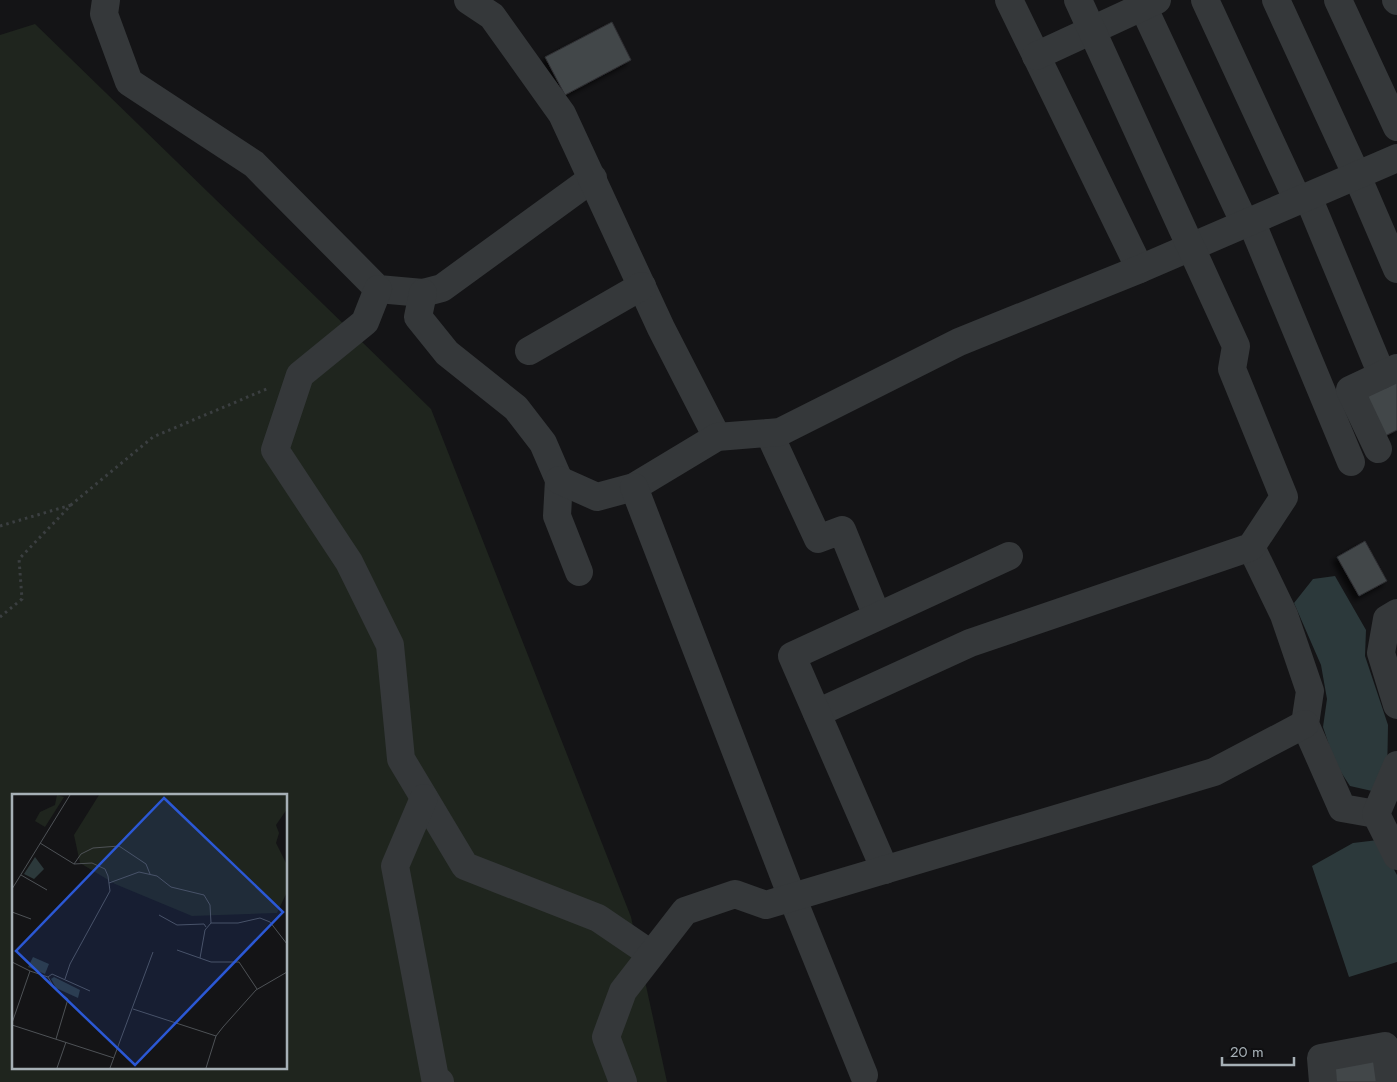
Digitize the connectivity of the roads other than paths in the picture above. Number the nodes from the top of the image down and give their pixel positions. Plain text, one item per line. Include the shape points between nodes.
1 (106, 0) edge
2 (468, 0) edge
3 (1009, 0) edge
4 (1078, 0) edge
5 (1205, 0) edge
6 (1276, 0) edge
7 (1338, 0) edge
8 (1147, 2) edge
9 (1092, 30) junction
10 (1036, 56) junction
11 (1397, 128) edge
12 (1397, 158) edge
13 (1357, 176) junction
14 (593, 178) junction
15 (1303, 199) junction
16 (1248, 223) junction
17 (1191, 247) junction
18 (1140, 269) junction
19 (1397, 269) edge
20 (642, 286) junction
21 (378, 289) junction
22 (423, 293) junction
23 (529, 351) dead end
24 (1390, 372) edge
25 (775, 432) junction
26 (717, 437) junction
27 (1378, 449) dead end
28 (1351, 462) dead end
29 (559, 480) junction
30 (634, 486) junction
31 (1251, 547) junction
32 (1009, 556) dead end
33 (579, 572) dead end
34 (1397, 613) edge
35 (877, 616) junction
36 (1397, 705) edge
37 (817, 713) junction
38 (1305, 724) junction
39 (1397, 765) edge
40 (424, 798) junction
41 (1376, 814) junction
42 (1397, 856) edge
43 (885, 870) junction
44 (792, 897) junction
45 (651, 954) junction
46 (864, 1076) dead end
47 (440, 1082) edge
48 (623, 1082) edge
49 (1323, 1082) edge
50 (1390, 1082) edge

1 - 21 street via 104,14 129,82 254,164
2 - 14 street via 492,16 562,114
3 - 10 street
4 - 9 street
5 - 15 street
6 - 13 street
7 - 11 street
8 - 9 street
8 - 16 street
9 - 10 street
9 - 17 street
10 - 18 street
12 - 13 street
13 - 15 street
13 - 19 street
14 - 20 street
14 - 22 street via 442,288
15 - 16 street
15 - 24 street
16 - 17 street
16 - 28 street
17 - 18 street
17 - 31 street via 1236,346 1232,369 1284,498
18 - 25 street via 959,342
20 - 23 street
20 - 26 street
21 - 22 street
21 - 40 street via 365,322 300,374 275,450 349,562 390,646 401,759
22 - 29 street via 418,317 448,353 516,408 543,443
24 - 27 street via 1350,390
25 - 26 street
25 - 35 street via 818,539 842,530
26 - 30 street
29 - 30 street via 596,497
29 - 33 street via 558,516
30 - 44 street
31 - 37 street via 970,643
31 - 38 street via 1284,616 1310,691
32 - 35 street
34 - 36 street via 1387,619 1381,654
35 - 37 street via 792,656
37 - 43 street
38 - 41 street via 1342,808
38 - 43 street via 1214,772
39 - 41 street
40 - 45 street via 466,866 598,918
40 - 47 street via 395,866 435,1078
41 - 42 street
43 - 44 street
44 - 45 street via 766,905 735,894 685,911
44 - 46 street
45 - 48 street via 623,991 606,1037
49 - 50 street via 1321,1058 1385,1046

